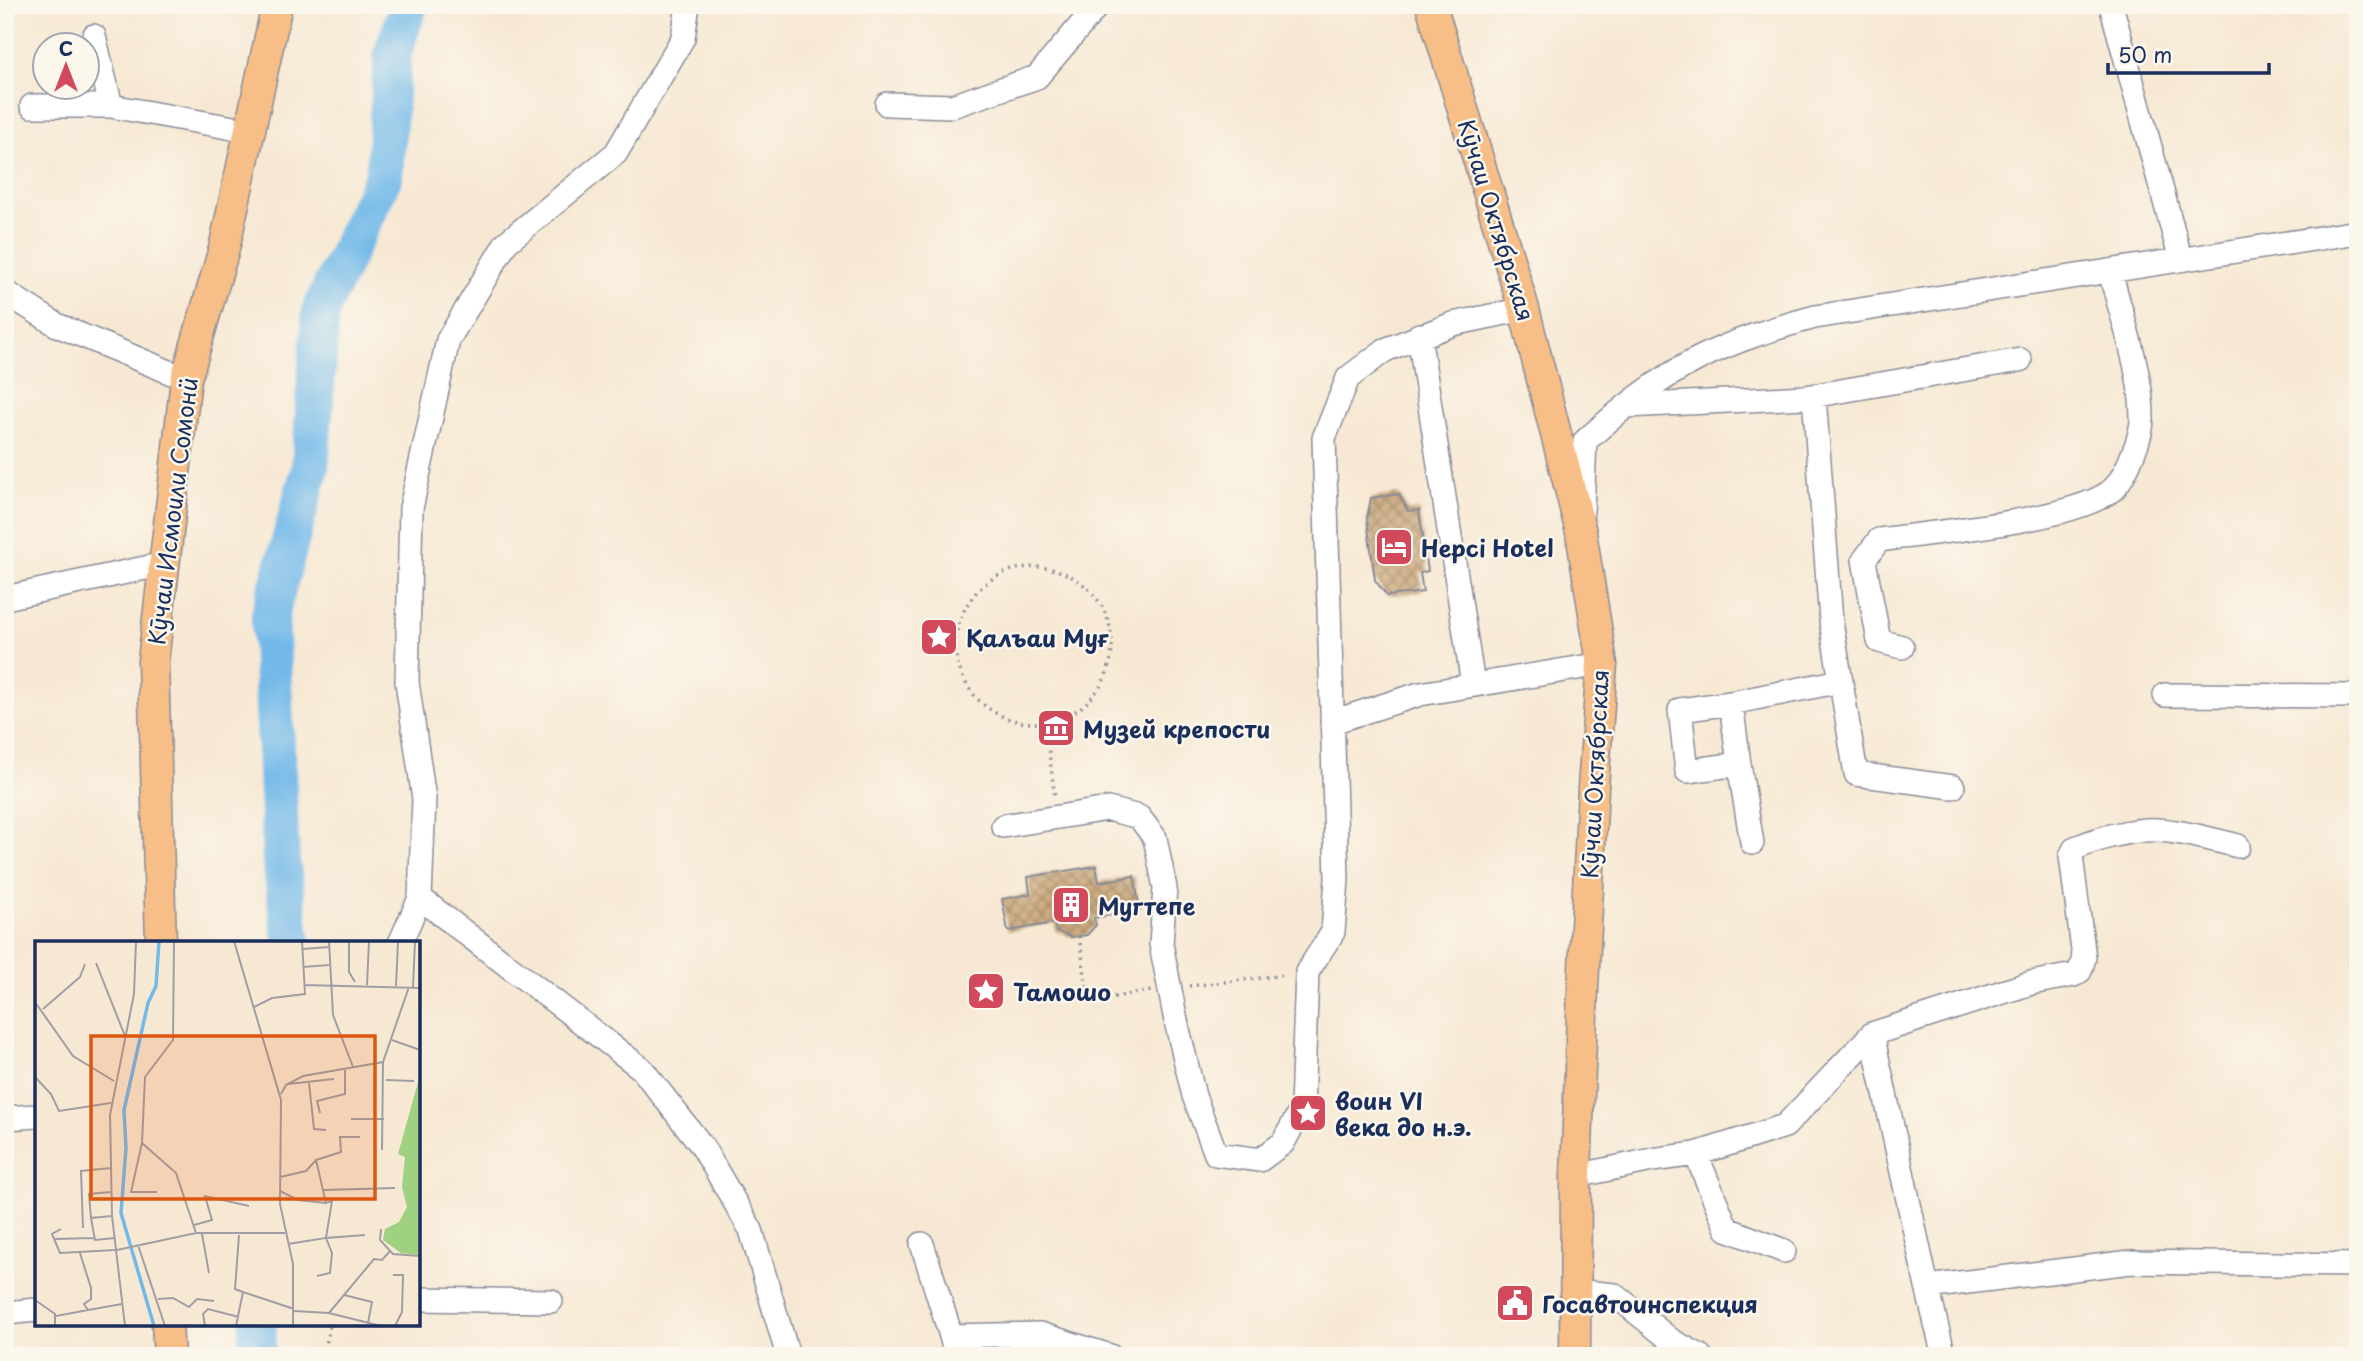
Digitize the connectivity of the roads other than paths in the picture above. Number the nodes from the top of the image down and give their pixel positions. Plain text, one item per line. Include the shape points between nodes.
1 (277, 5) edge
2 (688, 5) edge
3 (1098, 5) edge
4 (1431, 5) edge
5 (2111, 5) edge
6 (102, 69) edge
7 (887, 104) dead end
8 (32, 106) dead end
9 (111, 106) junction
10 (250, 131) junction
11 (2358, 232) edge
12 (2180, 260) junction
13 (2110, 271) junction
14 (5, 292) edge
15 (1524, 309) junction
16 (1419, 335) junction
17 (2020, 360) dead end
18 (186, 379) junction
19 (1814, 396) junction
20 (1624, 406) junction
21 (1581, 532) junction
22 (164, 564) junction
23 (5, 598) edge
24 (1902, 647) dead end
25 (1602, 664) junction
26 (1841, 681) junction
27 (1473, 685) junction
28 (2165, 695) dead end
29 (2358, 696) edge
30 (1731, 703) junction
31 (1332, 722) junction
32 (1740, 764) junction
33 (1953, 787) dead end
34 (1003, 826) dead end
35 (1752, 843) dead end
36 (2238, 846) dead end
37 (420, 898) junction
38 (161, 941) edge
39 (401, 941) edge
40 (1872, 1034) junction
41 (35, 1116) edge
42 (5, 1118) edge
43 (1696, 1154) junction
44 (1576, 1176) junction
45 (922, 1244) dead end
46 (1784, 1251) dead end
47 (2358, 1265) edge
48 (1927, 1287) junction
49 (1574, 1291) junction
50 (420, 1299) edge
51 (551, 1301) dead end
52 (35, 1310) edge
53 (5, 1313) edge
54 (167, 1326) edge
55 (953, 1346) edge
56 (169, 1356) edge
57 (788, 1356) edge
58 (1110, 1356) edge
59 (1575, 1356) edge
60 (1700, 1356) edge
61 (1944, 1356) edge

1 - 10 main road, Кӯчаи Исмоили Сомонӣ
2 - 37 street via 682,38 617,153 506,243 448,340 411,508 407,682 424,799
3 - 7 street via 1037,77 953,106
4 - 15 main road, Кӯчаи Октябрская
5 - 12 street
6 - 9 street
8 - 9 street
9 - 10 street
10 - 18 main road, Кӯчаи Исмоили Сомонӣ via 224,249
11 - 12 street
12 - 13 street
13 - 20 street via 1815,317 1771,329 1697,359
13 - 24 street via 2137,375 2143,418 2115,487 2082,507 2049,516 1879,540 1864,560 1874,619 1879,641
14 - 18 street via 57,326
15 - 16 street
15 - 21 main road, Кӯчаи Октябрская
16 - 27 street
16 - 31 street via 1385,350 1348,378 1324,438
17 - 19 street
18 - 22 main road, Кӯчаи Исмоили Сомонӣ
19 - 20 street
19 - 26 street via 1830,621
20 - 21 street via 1585,441
21 - 25 main road, Кӯчаи Октябрская
22 - 23 street
22 - 38 main road, Кӯчаи Исмоили Сомонӣ via 153,661
25 - 27 street
25 - 44 main road, Кӯчаи Октябрская
26 - 30 street
26 - 33 street via 1856,774
27 - 31 street via 1420,694
28 - 29 street
30 - 32 street
30 - 32 street via 1681,710 1686,772
31 - 34 street via 1337,879 1333,933 1307,972 1303,1108 1283,1143 1260,1160 1216,1154 1194,1096 1161,944 1164,888 1155,838 1139,817 1108,809
32 - 35 street
36 - 40 street via 2147,830 2076,848 2071,856 2084,958 2080,971
37 - 39 street
37 - 57 street via 642,1069 702,1146 751,1230
40 - 43 street via 1785,1126
40 - 48 street
41 - 42 street
43 - 44 street
43 - 46 street via 1727,1229
44 - 49 main road, Кӯчаи Октябрская
45 - 55 street
47 - 48 street via 2131,1262
48 - 61 street
49 - 59 main road, Кӯчаи Октябрская
49 - 60 street via 1615,1295 1672,1341
50 - 51 street
52 - 53 street
54 - 56 main road
55 - 58 street via 1040,1334

